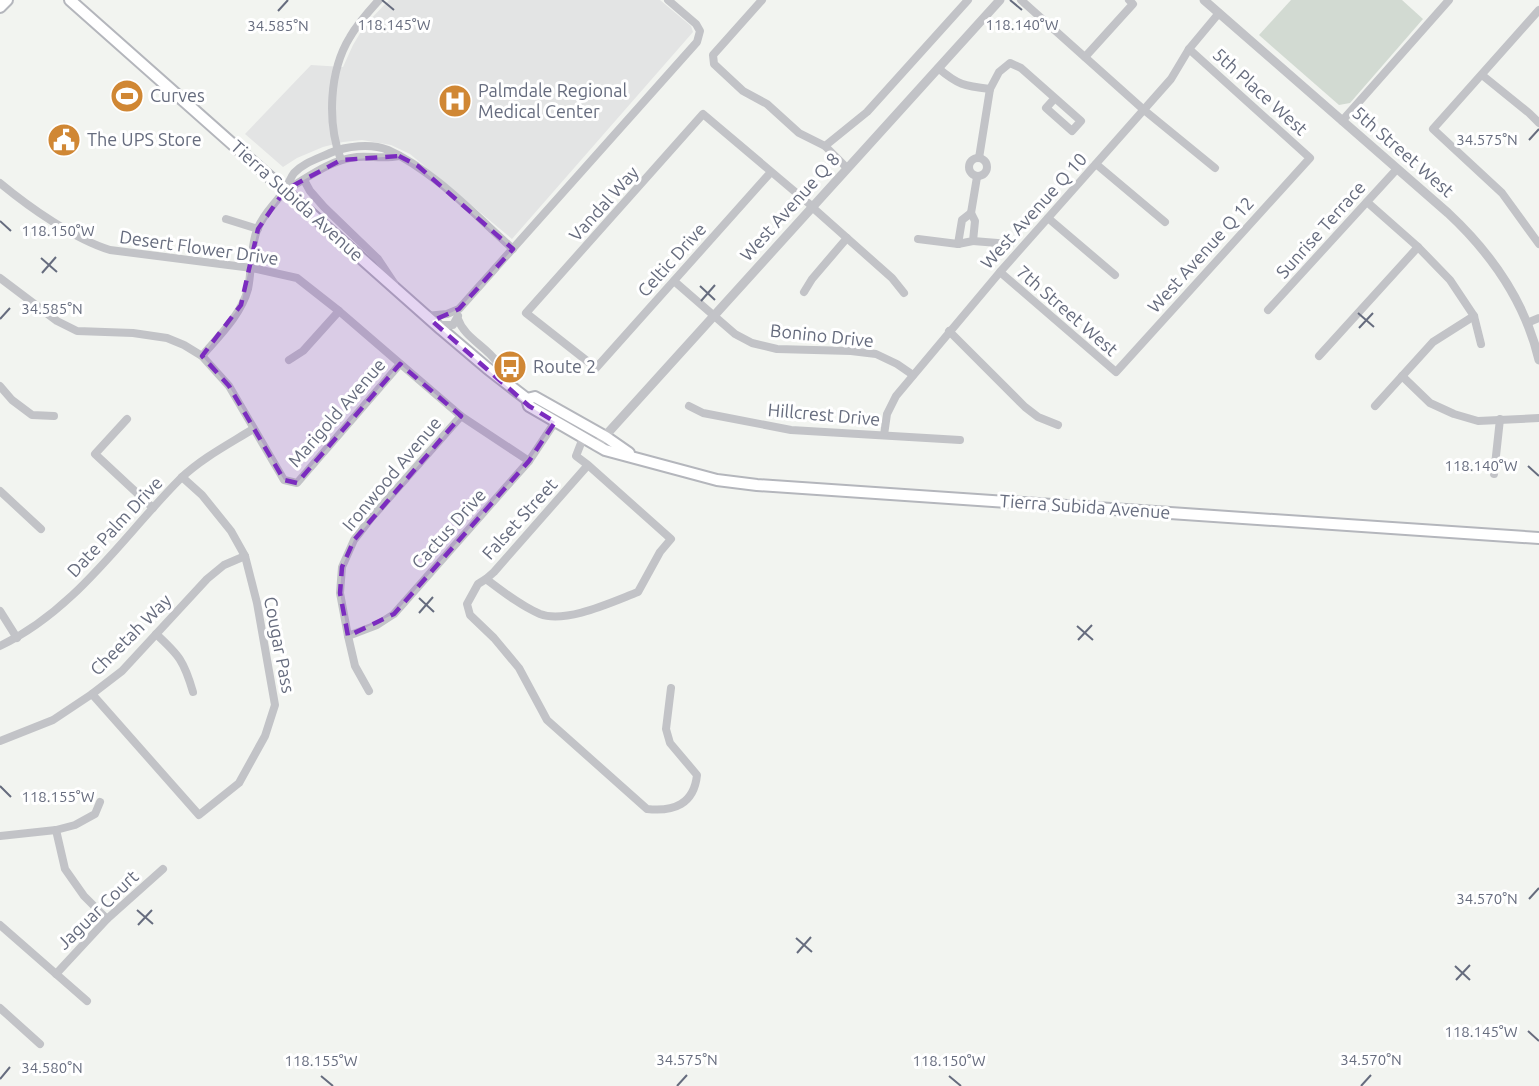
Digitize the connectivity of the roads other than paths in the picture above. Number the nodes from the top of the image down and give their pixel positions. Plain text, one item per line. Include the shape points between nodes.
1 (7, 0) edge
2 (63, 0) edge
3 (379, 0) edge
4 (668, 0) edge
5 (762, 0) edge
6 (968, 0) edge
7 (1000, 0) edge
8 (1021, 0) edge
9 (1204, 0) edge
10 (1449, 0) edge
11 (1131, 2) edge
12 (74, 3) edge
13 (0, 7) edge
14 (1539, 10) edge
15 (1219, 13) junction
16 (1190, 49) junction
17 (1085, 57) junction
18 (938, 68) junction
19 (1482, 75) junction
20 (990, 89) junction
21 (1055, 98) junction
22 (1144, 110) junction
23 (1342, 121) junction
24 (1539, 123) edge
25 (825, 146) junction
26 (337, 150) junction
27 (399, 156) junction
28 (979, 158) junction
29 (1310, 158) joint
30 (341, 160) junction
31 (1096, 164) junction
32 (847, 168) junction
33 (1215, 168) dead end
34 (1396, 170) junction
35 (771, 172) junction
36 (976, 177) junction
37 (304, 180) junction
38 (0, 183) edge
39 (285, 190) junction
40 (1366, 202) junction
41 (812, 207) junction
42 (971, 213) junction
43 (1048, 218) junction
44 (226, 219) dead end
45 (1165, 222) dead end
46 (258, 229) junction
47 (848, 238) junction
48 (918, 239) dead end
49 (973, 241) junction
50 (958, 244) junction
51 (1010, 244) dead end
52 (1539, 244) edge
53 (1418, 247) junction
54 (513, 249) junction
55 (252, 268) junction
56 (1000, 272) junction
57 (1115, 275) dead end
58 (0, 278) edge
59 (674, 281) junction
60 (399, 292) junction
61 (804, 292) dead end
62 (904, 293) dead end
63 (459, 309) junction
64 (339, 310) junction
65 (1268, 310) dead end
66 (426, 316) junction
67 (715, 316) junction
68 (1474, 316) junction
69 (1539, 318) edge
70 (458, 319) junction
71 (1527, 323) junction
72 (437, 325) junction
73 (949, 332) junction
74 (1480, 344) dead end
75 (202, 356) junction
76 (1319, 356) dead end
77 (289, 360) dead end
78 (1539, 360) edge
79 (400, 364) junction
80 (596, 368) joint
81 (1116, 372) joint
82 (913, 375) junction
83 (1402, 376) junction
84 (507, 384) junction
85 (0, 386) edge
86 (527, 399) junction
87 (689, 406) dead end
88 (1375, 406) dead end
89 (54, 416) dead end
90 (461, 416) junction
91 (1539, 418) edge
92 (127, 419) dead end
93 (1500, 419) junction
94 (555, 422) junction
95 (1058, 425) dead end
96 (253, 429) junction
97 (884, 435) junction
98 (606, 437) junction
99 (583, 438) junction
100 (960, 440) dead end
101 (596, 446) junction
102 (634, 457) junction
103 (529, 461) junction
104 (588, 465) junction
105 (1494, 474) dead end
106 (182, 477) junction
107 (0, 491) edge
108 (153, 508) junction
109 (41, 529) dead end
110 (1539, 538) edge
111 (245, 556) junction
112 (486, 579) junction
113 (0, 611) edge
114 (156, 634) junction
115 (348, 636) junction
116 (17, 638) junction
117 (0, 646) edge
118 (671, 688) dead end
119 (369, 691) dead end
120 (193, 692) dead end
121 (92, 694) junction
122 (0, 741) edge
123 (100, 802) dead end
124 (56, 830) junction
125 (0, 836) edge
126 (163, 869) dead end
127 (107, 919) junction
128 (0, 925) edge
129 (56, 974) junction
130 (87, 1001) dead end
131 (0, 1008) edge
132 (40, 1044) dead end

1 - 13 main road
2 - 12 main road, Tierra Subida Avenue
3 - 26 street via 358,23 337,71 333,105
4 - 54 street via 696,24 697,42
5 - 25 street via 713,55 714,64 799,133
6 - 25 street via 867,112
7 - 18 street, West Avenue Q 8
8 - 17 street
9 - 15 street, 5th Street West
10 - 23 street
11 - 17 street
12 - 39 main road, Tierra Subida Avenue
14 - 19 street
15 - 16 street, West Avenue Q 10
15 - 23 street, 5th Street West
16 - 22 street, West Avenue Q 10
16 - 29 street, 5th Place West
17 - 22 street
18 - 20 street via 954,82
18 - 32 street, West Avenue Q 8
19 - 24 street
19 - 52 street via 1433,129 1502,193
20 - 21 street via 999,72 1010,63
20 - 28 street
21 - 21 street via 1081,121 1072,131 1046,108
22 - 31 street, West Avenue Q 10
22 - 33 street
23 - 34 street, 5th Street West
25 - 32 street
26 - 27 street via 372,147
26 - 30 street
26 - 39 street via 304,165 293,174
27 - 30 street
27 - 54 street via 418,166
28 - 36 street via 968,167
28 - 36 street via 987,168 983,176
29 - 81 street, West Avenue Q 12
30 - 37 street
31 - 43 street, West Avenue Q 10
31 - 45 street
32 - 41 street, West Avenue Q 8
34 - 40 street, Sunrise Terrace
34 - 71 street, 5th Street West via 1484,249 1514,293
35 - 41 street
35 - 59 street, Celtic Drive
35 - 80 street, Vandal Way via 704,114 526,313
36 - 42 street
37 - 39 street
37 - 60 street via 309,191 378,258
38 - 55 street, Desert Flower Drive via 99,247
39 - 46 street via 269,207
39 - 60 main road, Tierra Subida Avenue
40 - 53 street
40 - 65 street, Sunrise Terrace
41 - 47 street
41 - 67 street, West Avenue Q 8
42 - 49 street via 975,221
42 - 50 street via 962,220
43 - 56 street, West Avenue Q 10
43 - 57 street
44 - 46 street
46 - 55 street
47 - 61 street
47 - 62 street
48 - 50 street
49 - 50 street
49 - 51 street
53 - 68 street via 1450,280
53 - 76 street
54 - 63 street
55 - 64 street, Desert Flower Drive via 297,278
55 - 75 street via 241,305
56 - 73 street, West Avenue Q 10
56 - 81 street, 7th Street West
58 - 75 street via 76,331 167,338
59 - 67 street, Bonino Drive
59 - 80 street, Celtic Drive
60 - 66 main road, Tierra Subida Avenue
63 - 66 street via 447,315
63 - 70 street
64 - 77 street via 303,351
64 - 79 street, Desert Flower Drive
66 - 72 main road, Tierra Subida Avenue
67 - 82 street, Bonino Drive via 752,343 777,349 876,354
67 - 98 street, West Avenue Q 8
68 - 74 street
68 - 83 street via 1433,342
69 - 71 street
70 - 72 street via 453,325
70 - 84 street via 495,360
71 - 78 street, 5th Street West
72 - 84 main road, Tierra Subida Avenue
73 - 82 street, West Avenue Q 10
73 - 95 street via 1025,407
75 - 96 street via 229,386
79 - 90 street, Desert Flower Drive
79 - 96 street, Marigold Avenue via 297,483 284,480
82 - 97 street, West Avenue Q 10 via 887,414
83 - 88 street
83 - 93 street via 1430,402 1454,414 1478,421
84 - 86 main road, Tierra Subida Avenue
85 - 89 street via 32,415
86 - 94 main road, Tierra Subida Avenue via 529,406
86 - 98 main road, Tierra Subida Avenue via 535,397
87 - 97 street, Hillcrest Drive via 703,413 791,430
90 - 103 street, Desert Flower Drive
90 - 115 street, Ironwood Avenue via 354,540 342,567 340,592
91 - 93 street
92 - 108 street via 95,454
93 - 105 street
94 - 99 main road, Tierra Subida Avenue
94 - 103 street, Cactus Drive
96 - 106 street, Date Palm Drive
97 - 100 street, Hillcrest Drive
98 - 101 street, West Avenue Q 8
98 - 102 main road, Tierra Subida Avenue
99 - 101 main road, Tierra Subida Avenue
99 - 104 street via 575,454
101 - 102 main road, Tierra Subida Avenue
102 - 110 main road, Tierra Subida Avenue via 717,480 757,485
103 - 115 street, Cactus Drive via 394,614
104 - 112 street, Falset Street
104 - 112 street, Falset Street via 671,540 638,592 563,617 542,615
106 - 108 street, Date Palm Drive
106 - 111 street, Cougar Pass via 231,531
107 - 109 street
108 - 116 street, Date Palm Drive via 76,593
111 - 114 street, Cheetah Way via 207,579
111 - 121 street, Cougar Pass via 275,705 265,736 239,783 199,815
112 - 118 street via 478,584 467,604 470,615 519,668 547,720 647,809 661,811 682,805 696,787 697,775 670,743 666,729
113 - 116 street
114 - 120 street via 186,666
114 - 121 street, Cheetah Way via 122,671
115 - 119 street, Ironwood Avenue via 355,666
116 - 117 street, Date Palm Drive
121 - 122 street, Cheetah Way via 53,720
123 - 124 street via 95,814
124 - 125 street
124 - 127 street via 65,869
126 - 127 street, Jaguar Court
127 - 129 street, Jaguar Court
128 - 129 street
129 - 130 street
131 - 132 street

